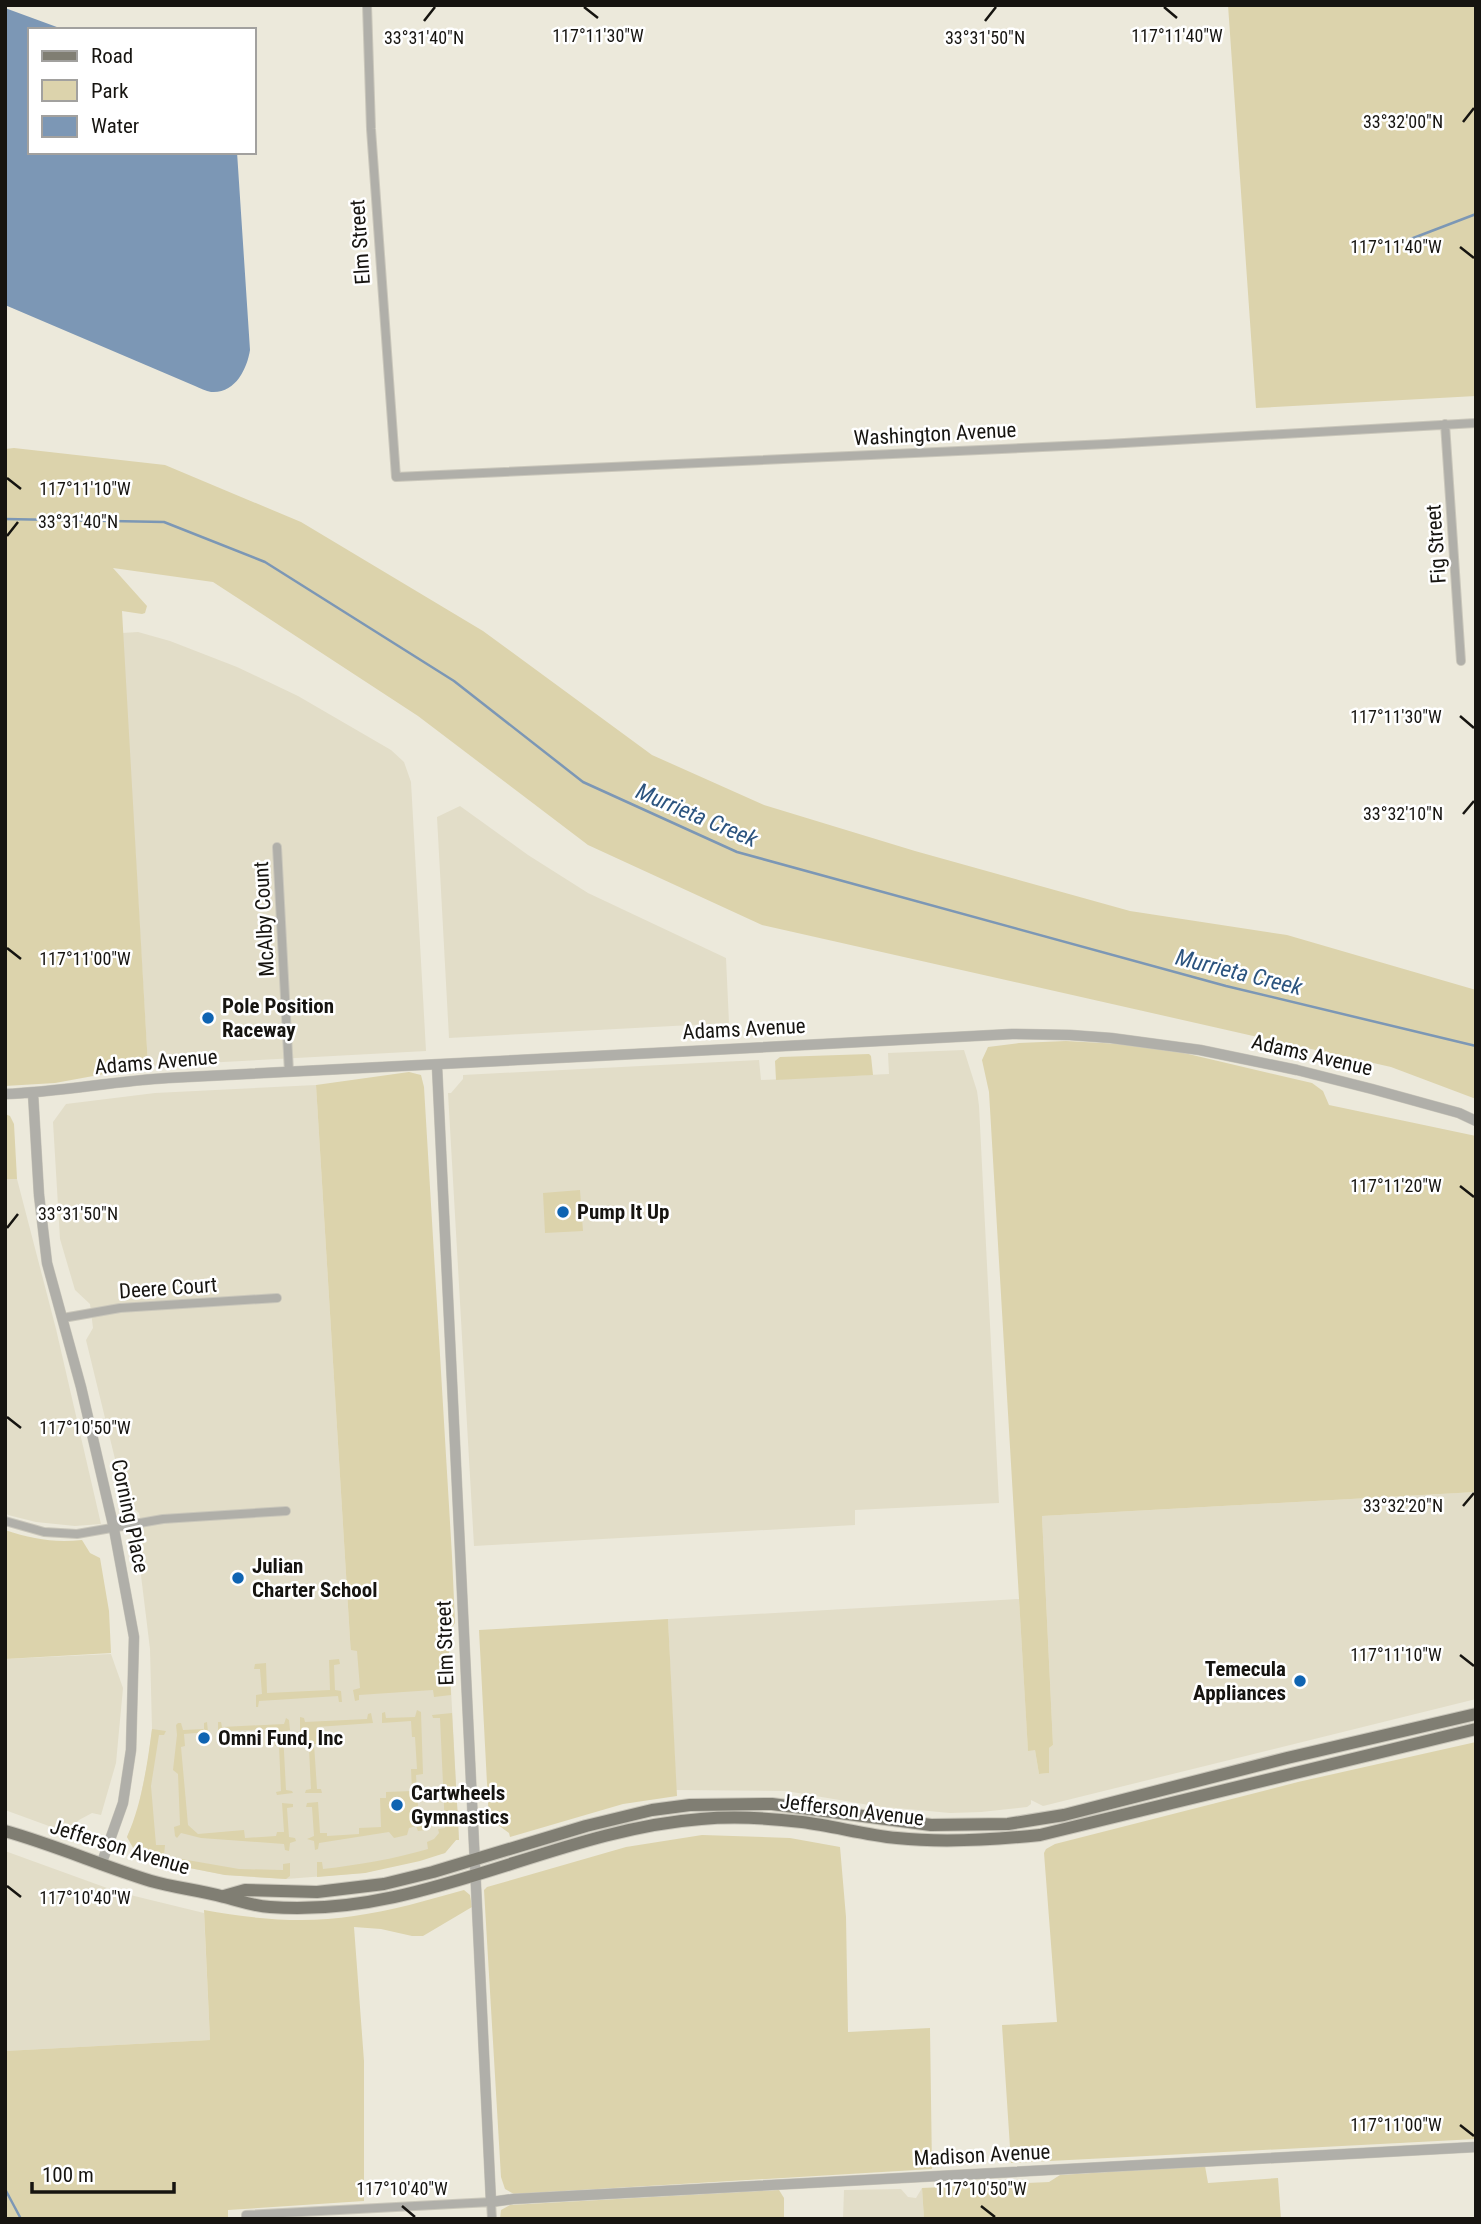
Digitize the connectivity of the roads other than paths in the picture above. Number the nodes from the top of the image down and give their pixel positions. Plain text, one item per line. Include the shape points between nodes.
1 (367, 5) edge
2 (1476, 423) edge
3 (1446, 424) junction
4 (396, 477) joint
5 (1461, 661) dead end
6 (277, 847) dead end
7 (437, 1066) junction
8 (289, 1073) junction
9 (33, 1093) junction
10 (5, 1094) edge
11 (1476, 1121) edge
12 (277, 1298) dead end
13 (63, 1318) junction
14 (286, 1511) dead end
15 (5, 1521) edge
16 (114, 1529) junction
17 (1476, 1714) edge
18 (1476, 1729) edge
19 (1326, 1748) junction
20 (1254, 1783) junction
21 (772, 1804) junction
22 (699, 1819) junction
23 (5, 1831) edge
24 (475, 1858) junction
25 (102, 1865) junction
26 (477, 1875) junction
27 (224, 1896) junction
28 (1476, 2147) edge
29 (491, 2202) junction
30 (246, 2219) edge
31 (492, 2219) edge

1 - 4 street, Elm Street via 371,129
2 - 3 street, Washington Avenue
3 - 4 street, Washington Avenue
3 - 5 street, Fig Street
6 - 8 street, McAlby Count
7 - 8 street, Adams Avenue
7 - 11 street, Adams Avenue via 1070,1035 1152,1042 1247,1059 1411,1099
7 - 24 street, Elm Street
8 - 9 street, Adams Avenue via 159,1079
9 - 10 street, Adams Avenue
9 - 13 street, Corning Place via 47,1263
12 - 13 street, Deere Court via 120,1308
13 - 16 street, Corning Place
14 - 16 street via 163,1519
15 - 16 street via 44,1532
16 - 25 street, Corning Place via 134,1637 131,1750 123,1803
17 - 19 main road, Jefferson Avenue
18 - 20 main road, Jefferson Avenue
19 - 20 main road via 1318,1758 1288,1765
19 - 21 main road, Jefferson Avenue via 1065,1815 1008,1824 931,1825
20 - 22 main road, Jefferson Avenue via 1040,1835 987,1840 895,1838 802,1822
21 - 22 main road via 769,1810 723,1812
21 - 24 main road, Jefferson Avenue via 652,1810
22 - 26 main road, Jefferson Avenue via 598,1838
23 - 25 main road, Jefferson Avenue
24 - 26 street, Elm Street
24 - 27 main road, Jefferson Avenue via 384,1884 317,1892 246,1890
25 - 27 main road, Jefferson Avenue via 154,1882
26 - 27 main road, Jefferson Avenue via 368,1902 317,1907 246,1905
26 - 29 street, Elm Street
28 - 29 street, Madison Avenue
29 - 30 street via 246,2215
29 - 31 street, Elm Street

